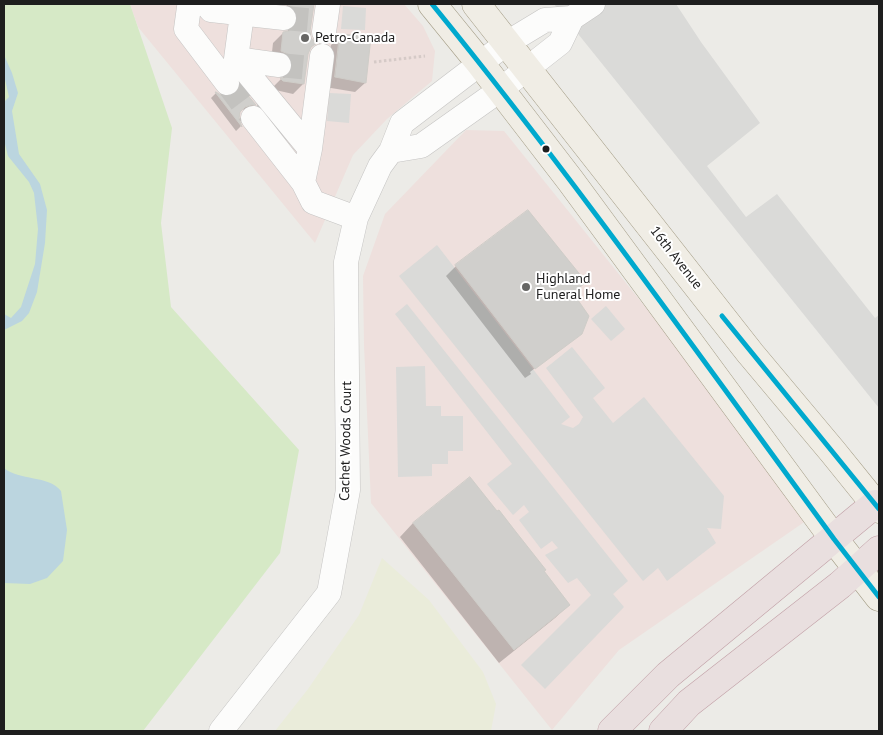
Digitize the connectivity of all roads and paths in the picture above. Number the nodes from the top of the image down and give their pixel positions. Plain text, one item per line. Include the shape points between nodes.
1 (193, 4) edge
2 (206, 4) edge
3 (432, 4) edge
4 (476, 4) edge
5 (594, 4) edge
6 (248, 9) edge
7 (284, 18) tunnel mouth
8 (572, 18) junction
9 (507, 43) junction
10 (425, 56) dead end
11 (236, 59) junction
12 (374, 62) dead end
13 (480, 63) junction
14 (279, 65) tunnel mouth
15 (317, 65) dead end
16 (527, 69) junction
17 (227, 83) tunnel mouth
18 (500, 90) junction
19 (253, 118) tunnel mouth
20 (310, 149) junction
21 (391, 151) junction
22 (303, 182) junction
23 (356, 218) junction
24 (877, 506) edge
25 (834, 539) junction
26 (879, 550) edge
27 (857, 569) junction
28 (879, 597) edge
29 (220, 731) edge
30 (612, 731) edge
31 (663, 731) edge

1 - 17 street via 189,7 186,29
2 - 6 street via 211,10
3 - 13 main road
4 - 9 main road, 16th Avenue
5 - 8 street
6 - 7 street
6 - 11 street
8 - 9 street, Cachet Woods Court via 545,20
8 - 16 street via 560,43
9 - 13 street, Cachet Woods Court
9 - 16 main road, 16th Avenue
10 - 12 path
11 - 14 street
11 - 20 street
13 - 18 main road
13 - 21 street, Cachet Woods Court via 402,123
15 - 20 street
16 - 18 street
16 - 24 main road, 16th Avenue via 750,352
18 - 21 street via 421,146
18 - 25 main road via 588,204
19 - 22 street
20 - 22 street
21 - 23 street, Cachet Woods Court via 380,166
22 - 23 street via 313,202
23 - 29 street, Cachet Woods Court via 346,262 348,490 329,593
24 - 25 highway
25 - 27 main road
25 - 30 highway via 668,675
26 - 27 highway
27 - 28 main road
27 - 31 highway via 689,703

